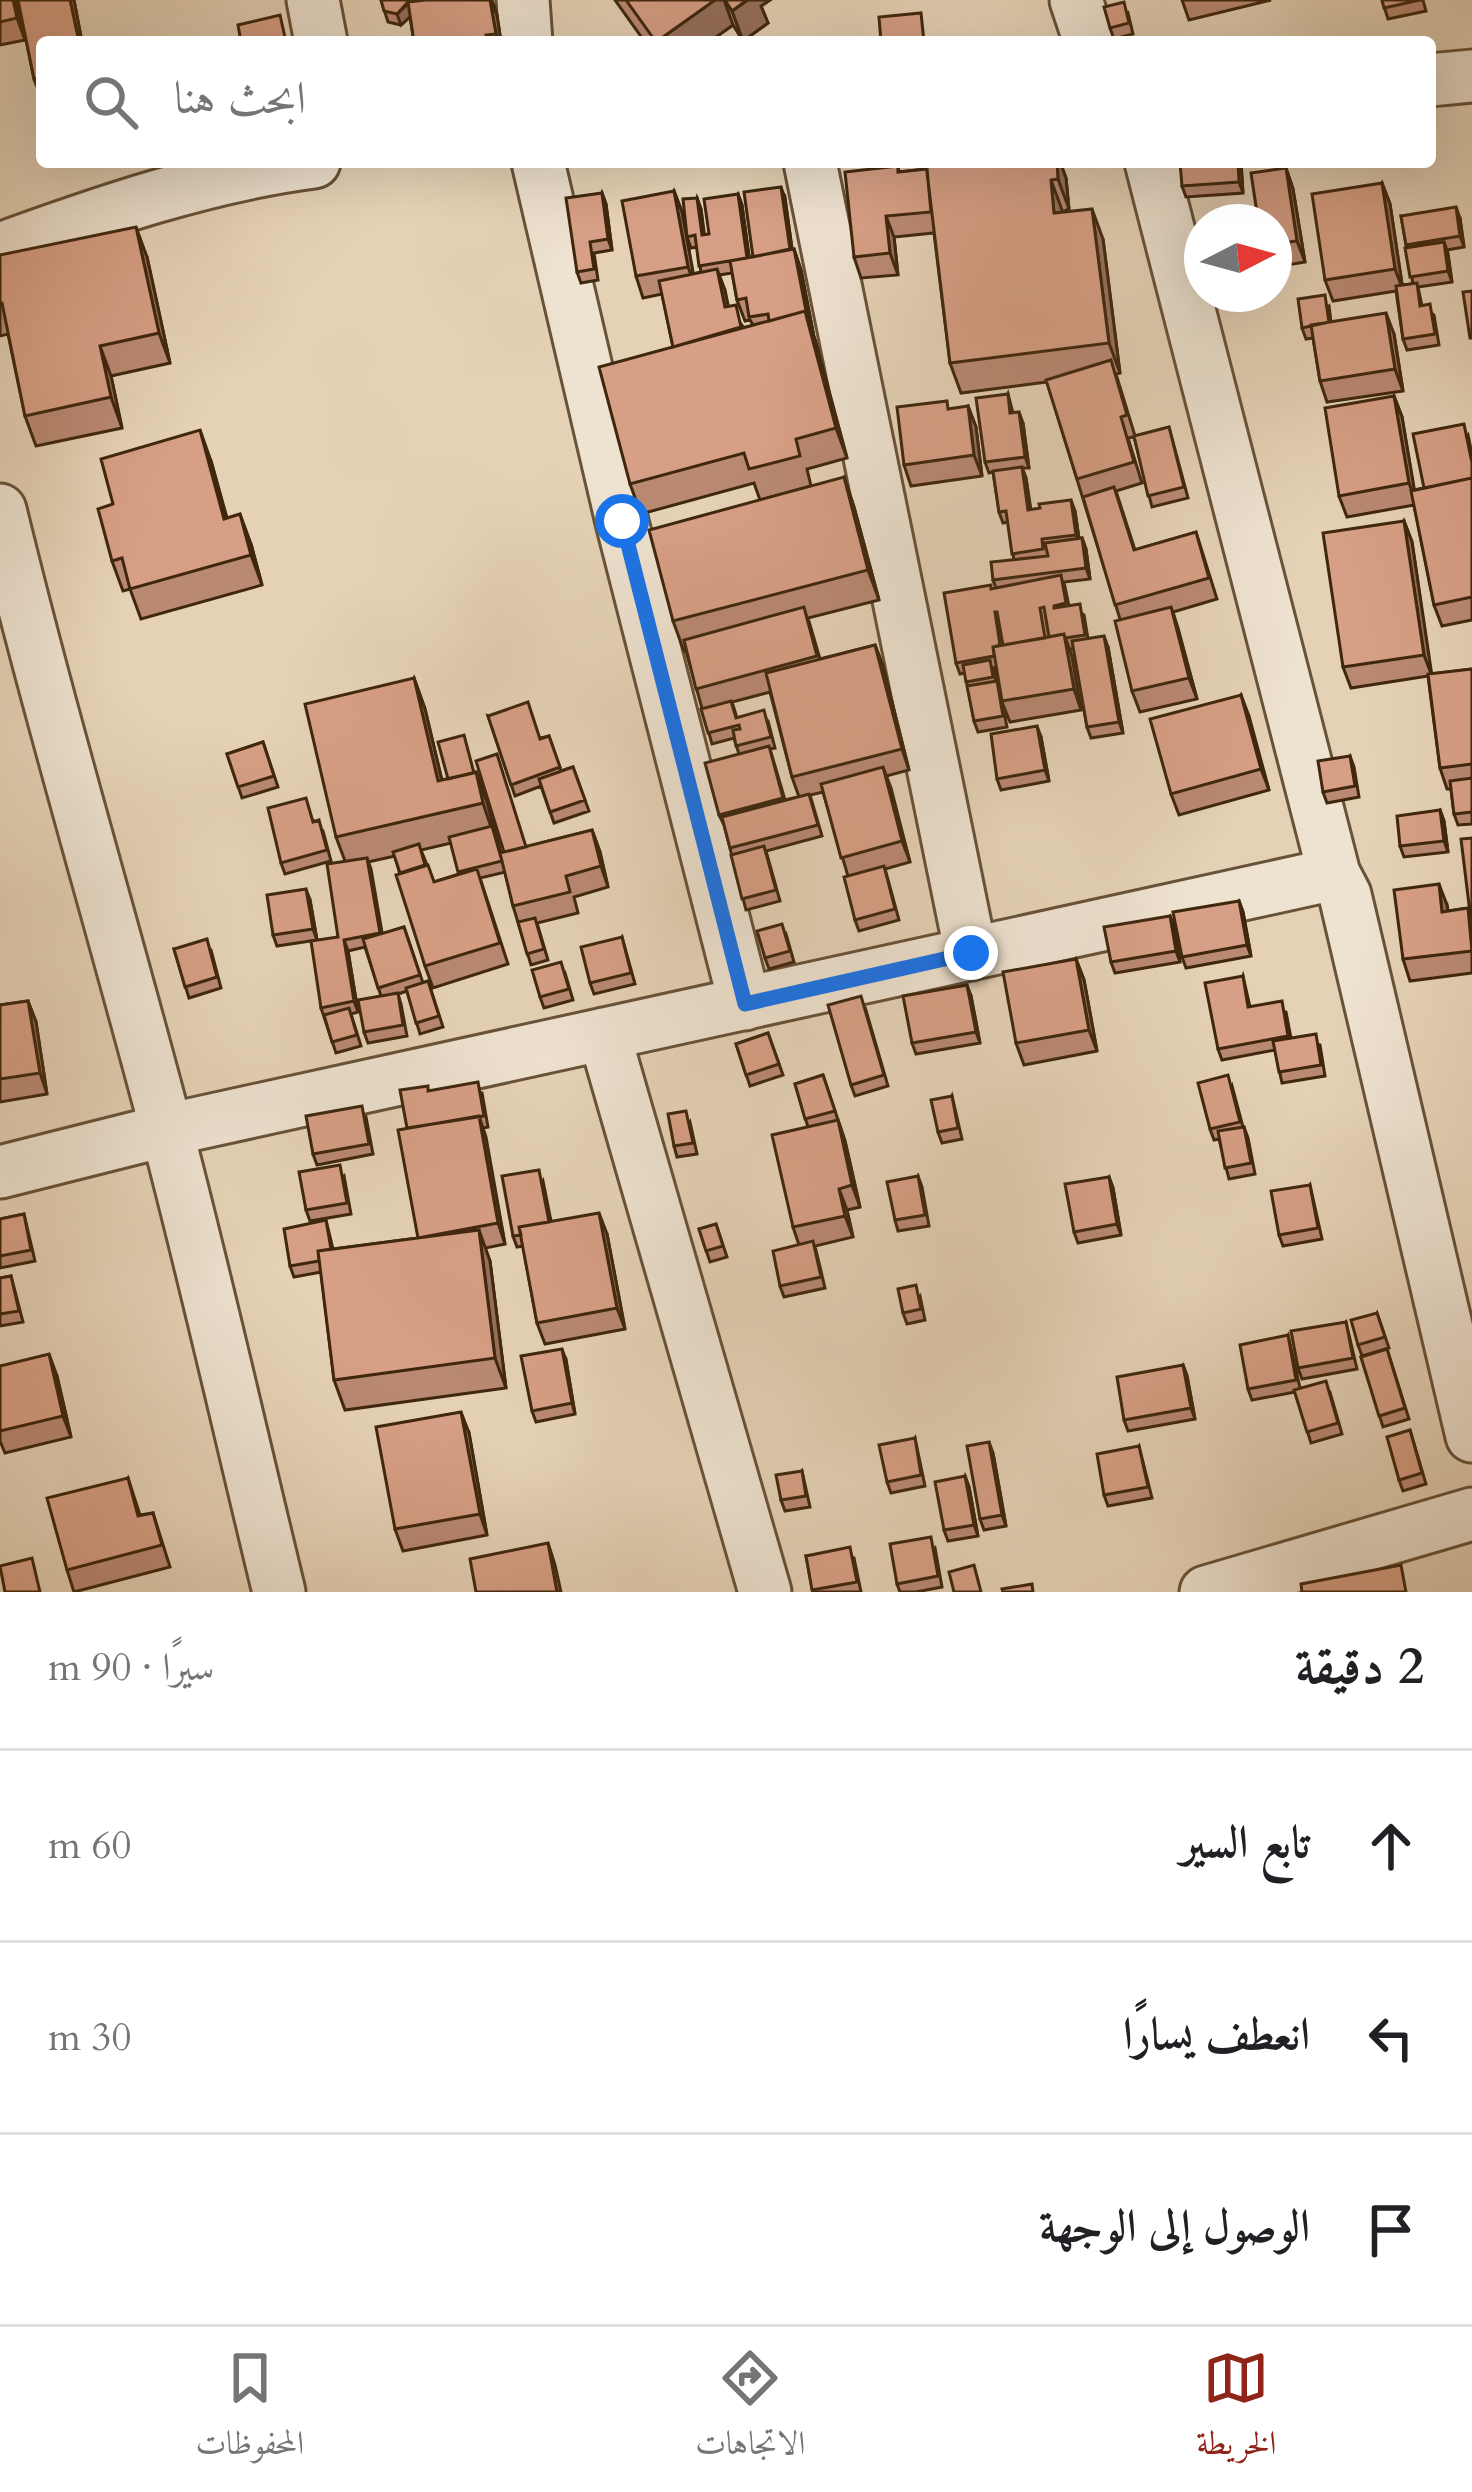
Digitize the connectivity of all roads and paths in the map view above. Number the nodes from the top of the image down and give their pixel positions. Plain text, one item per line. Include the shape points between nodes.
1 (313, 0) edge
2 (523, 0) edge
3 (1076, 0) edge
4 (320, 36) edge
5 (526, 36) edge
6 (1088, 36) edge
7 (1472, 76) edge
8 (1436, 79) edge
9 (269, 168) edge
10 (539, 168) edge
11 (811, 168) edge
12 (1153, 168) edge
13 (0, 249) edge
14 (0, 510) edge
15 (1334, 874) junction
16 (971, 953) junction
17 (745, 1004) junction
18 (604, 1034) junction
19 (166, 1130) junction
20 (0, 1172) edge
21 (1472, 1436) edge
22 (1472, 1514) edge
23 (279, 1592) edge
24 (765, 1592) edge
25 (1206, 1592) edge

1 - 4 street
2 - 5 street
3 - 6 street
7 - 8 street
9 - 13 street
10 - 17 street
11 - 16 street
12 - 15 street
14 - 19 street
15 - 16 street
15 - 21 street
16 - 17 street
17 - 18 street
18 - 19 street
18 - 24 street
19 - 20 street
19 - 23 street
22 - 25 street

